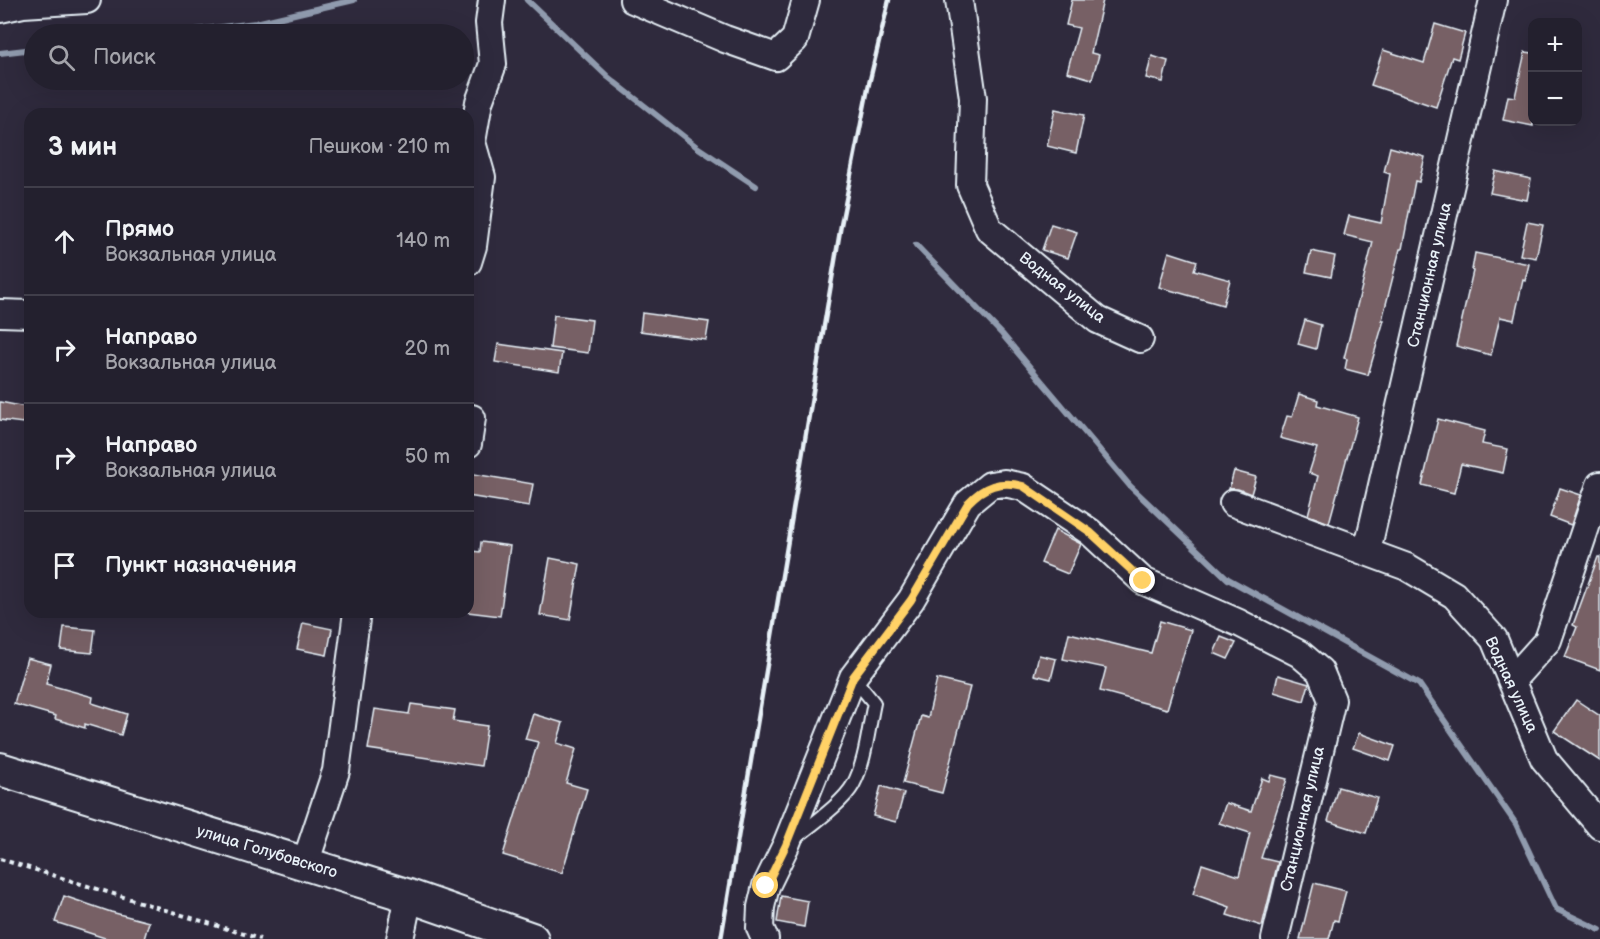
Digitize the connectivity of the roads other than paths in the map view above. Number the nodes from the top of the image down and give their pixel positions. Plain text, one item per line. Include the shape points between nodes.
1 (87, 0) edge
2 (492, 0) edge
3 (633, 0) edge
4 (806, 0) edge
5 (959, 0) edge
6 (1493, 0) edge
7 (0, 9) edge
8 (474, 131) edge
9 (474, 149) edge
10 (474, 238) edge
11 (0, 313) edge
12 (24, 314) edge
13 (1140, 339) dead end
14 (1600, 485) edge
15 (1233, 503) dead end
16 (1367, 551) junction
17 (356, 618) edge
18 (853, 677) junction
19 (1512, 680) junction
20 (0, 770) edge
21 (1600, 826) edge
22 (786, 845) junction
23 (305, 864) junction
24 (409, 896) junction
25 (400, 939) edge
26 (532, 939) edge
27 (765, 939) edge
28 (1275, 939) edge

1 - 7 street
2 - 8 street via 489,23 493,64 479,102
3 - 4 street via 776,57 795,39
5 - 13 street, Водная улица via 973,98 970,185 989,229 1098,320
6 - 16 street, Станционная улица
9 - 10 street via 482,177
11 - 12 street
14 - 19 street via 1548,640
15 - 16 street, Водная улица
16 - 19 street, Водная улица via 1407,567 1454,595 1494,639
17 - 23 street via 336,771
18 - 22 street
18 - 22 lane via 874,703 862,760 852,786 832,808
18 - 28 street, Станционная улица via 911,600 968,503 990,485 1023,486 1090,532 1143,581 1300,654 1320,671 1332,700
19 - 21 street, Водная улица via 1544,759
20 - 23 street, улица Голубовского
22 - 27 street via 766,886 761,907 760,928
23 - 24 street, улица Голубовского
24 - 25 street
24 - 26 street, улица Голубовского

